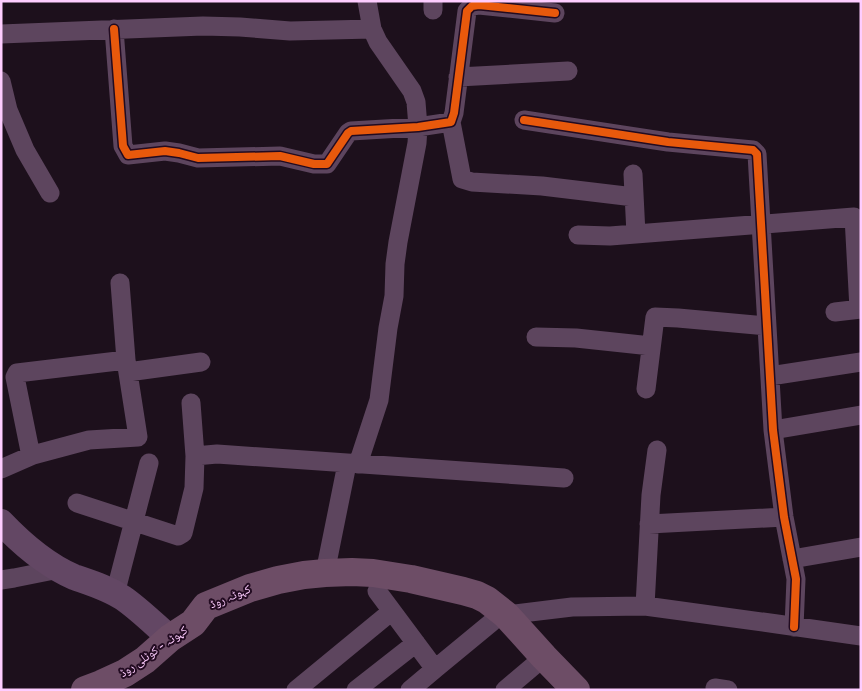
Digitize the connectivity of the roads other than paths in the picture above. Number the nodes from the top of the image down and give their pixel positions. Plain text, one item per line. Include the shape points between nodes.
1 (368, 1) edge
2 (489, 4) edge
3 (555, 13) dead end
4 (114, 29) junction
5 (372, 29) junction
6 (1, 34) edge
7 (568, 71) dead end
8 (458, 77) junction
9 (1, 81) edge
10 (524, 120) dead end
11 (451, 122) junction
12 (418, 127) junction
13 (633, 174) dead end
14 (50, 193) dead end
15 (634, 197) junction
16 (761, 224) junction
17 (858, 232) edge
18 (636, 234) junction
19 (578, 235) dead end
20 (120, 283) dead end
21 (860, 309) edge
22 (835, 312) dead end
23 (767, 326) junction
24 (536, 337) dead end
25 (651, 346) junction
26 (201, 362) dead end
27 (861, 362) edge
28 (127, 366) junction
29 (770, 376) junction
30 (646, 389) dead end
31 (191, 403) dead end
32 (861, 415) edge
33 (773, 430) junction
34 (657, 450) dead end
35 (31, 456) junction
36 (195, 456) junction
37 (149, 463) dead end
38 (353, 464) junction
39 (1, 469) edge
40 (564, 478) dead end
41 (77, 504) dead end
42 (784, 517) junction
43 (1, 522) edge
44 (134, 522) junction
45 (649, 524) junction
46 (861, 547) edge
47 (792, 559) junction
48 (60, 569) junction
49 (325, 572) junction
50 (1, 580) edge
51 (115, 594) junction
52 (385, 601) junction
53 (645, 606) junction
54 (499, 619) junction
55 (193, 623) junction
56 (794, 627) junction
57 (861, 636) edge
58 (170, 638) junction
59 (416, 642) junction
60 (539, 661) junction
61 (436, 669) junction
62 (85, 690) edge
63 (296, 690) edge
64 (356, 690) edge
65 (410, 690) edge
66 (506, 690) edge
67 (557, 690) edge
68 (576, 690) edge

1 - 5 street
2 - 3 street
2 - 8 street via 472,6 467,11
4 - 5 street via 203,26 290,31
4 - 6 street
4 - 12 street via 123,146 128,155 165,151 198,158 280,156 327,164 350,130
5 - 12 street via 412,91
7 - 8 street
8 - 11 street
9 - 14 street via 8,110 25,150
10 - 16 street via 668,142 753,150 757,154
11 - 12 street
11 - 15 street via 462,179
12 - 38 street via 398,242 379,400
13 - 15 street
15 - 18 street
16 - 17 street via 854,217
16 - 18 street
16 - 23 street
17 - 21 street
18 - 19 street
20 - 28 street
21 - 22 street
23 - 25 street via 655,317
23 - 29 street
24 - 25 street
25 - 30 street
26 - 28 street
27 - 29 street
28 - 35 street via 138,437 90,440
28 - 35 street via 17,373 15,377
29 - 33 street
31 - 36 street
32 - 33 street
33 - 42 street
34 - 45 street
35 - 39 street
36 - 38 street via 217,454
36 - 44 street via 194,488 183,533 178,536
37 - 44 street
38 - 40 street
38 - 49 street
41 - 44 street
42 - 45 street
42 - 47 street
43 - 48 main road via 28,548
44 - 51 street
45 - 53 street
46 - 47 street
47 - 56 street via 796,579
48 - 50 street
48 - 51 main road
49 - 54 main road, کہوٹہ روڈ via 373,573 463,591 487,600
49 - 55 main road, کہوٹہ روڈ via 250,588 206,606
51 - 58 main road
52 - 54 main road, کہوٹہ روڈ via 456,604
52 - 55 main road, کہوٹہ روڈ via 337,590 307,592 260,602
52 - 59 street
52 - 63 street
53 - 54 street via 572,607
53 - 56 street
54 - 60 main road, کہوٹہ روڈ
54 - 61 street
55 - 58 main road, کہوٹہ - کوٹلی روڈ
56 - 57 street
58 - 62 main road, کہوٹہ - کوٹلی روڈ via 125,673
59 - 61 street
59 - 64 street
60 - 66 street
60 - 67 main road, کہوٹہ روڈ
60 - 68 main road, کہوٹہ روڈ
61 - 65 street

